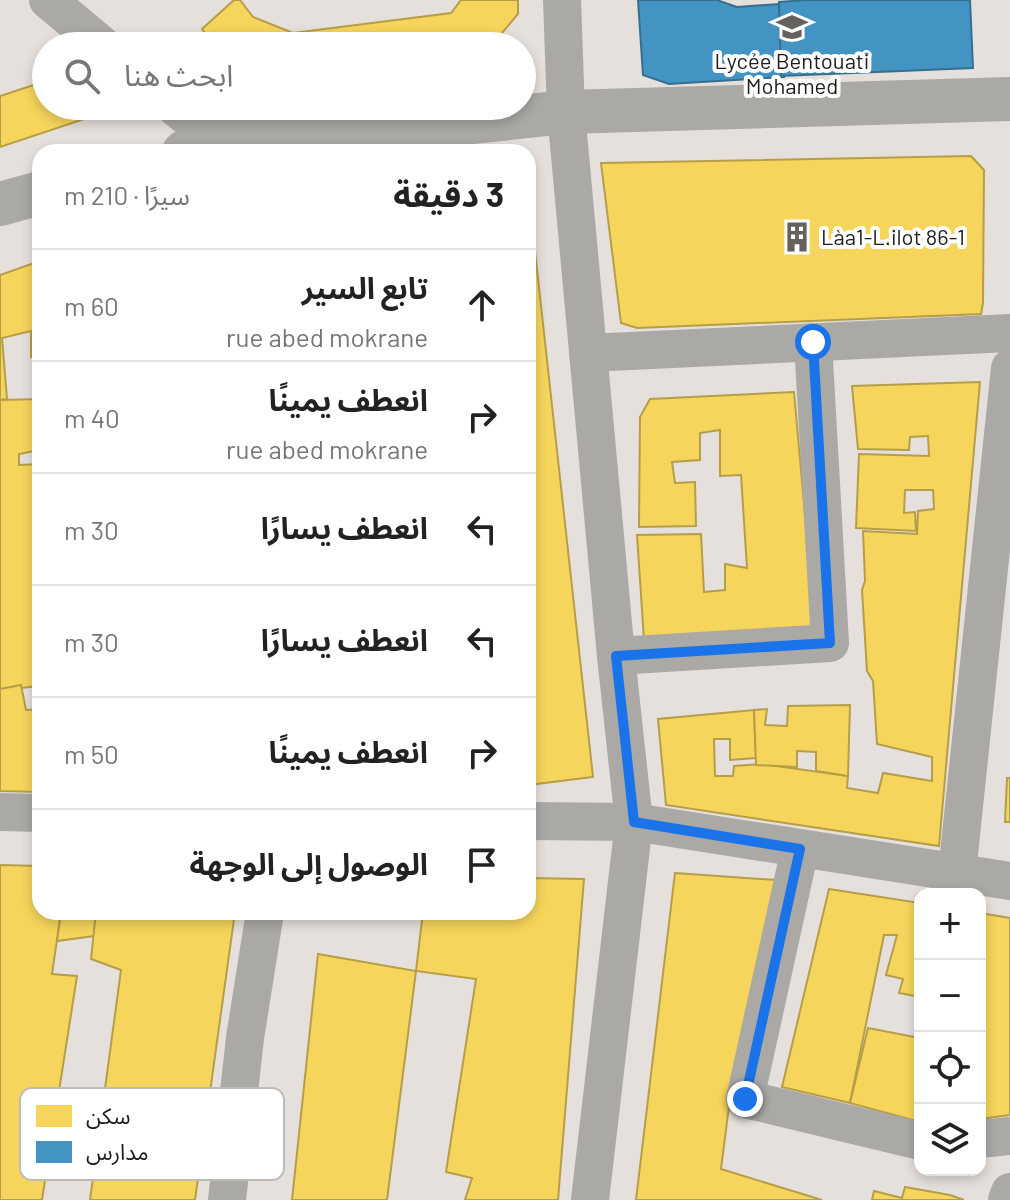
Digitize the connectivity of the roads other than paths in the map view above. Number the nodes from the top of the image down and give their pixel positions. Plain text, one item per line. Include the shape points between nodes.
1 (48, 0) edge
2 (562, 0) edge
3 (86, 32) edge
4 (1010, 99) edge
5 (566, 112) junction
6 (536, 115) edge
7 (185, 120) edge
8 (492, 120) edge
9 (203, 144) edge
10 (257, 144) edge
11 (32, 195) edge
12 (0, 204) edge
13 (1010, 333) edge
14 (813, 342) junction
15 (588, 353) junction
16 (1010, 368) edge
17 (999, 584) edge
18 (616, 656) junction
19 (0, 812) edge
20 (32, 813) edge
21 (536, 821) edge
22 (634, 822) junction
23 (800, 849) junction
24 (957, 873) junction
25 (1010, 881) edge
26 (264, 920) edge
27 (239, 1088) edge
28 (1010, 1136) edge
29 (986, 1138) edge
30 (914, 1140) edge
31 (229, 1180) edge
32 (1010, 1192) edge
33 (227, 1200) edge
34 (590, 1200) edge
35 (1007, 1200) edge

1 - 3 street
2 - 5 street
4 - 5 street
5 - 6 street
5 - 15 street
7 - 9 street
8 - 10 street
11 - 12 street
13 - 14 street
14 - 15 street
14 - 18 street via 830,643
15 - 18 street
16 - 17 street
17 - 24 street
18 - 22 street
19 - 20 street
21 - 22 street
22 - 23 street
22 - 34 street
23 - 24 street
23 - 30 street via 745,1099
24 - 25 street
26 - 27 street
28 - 29 street
31 - 33 street
32 - 35 street

